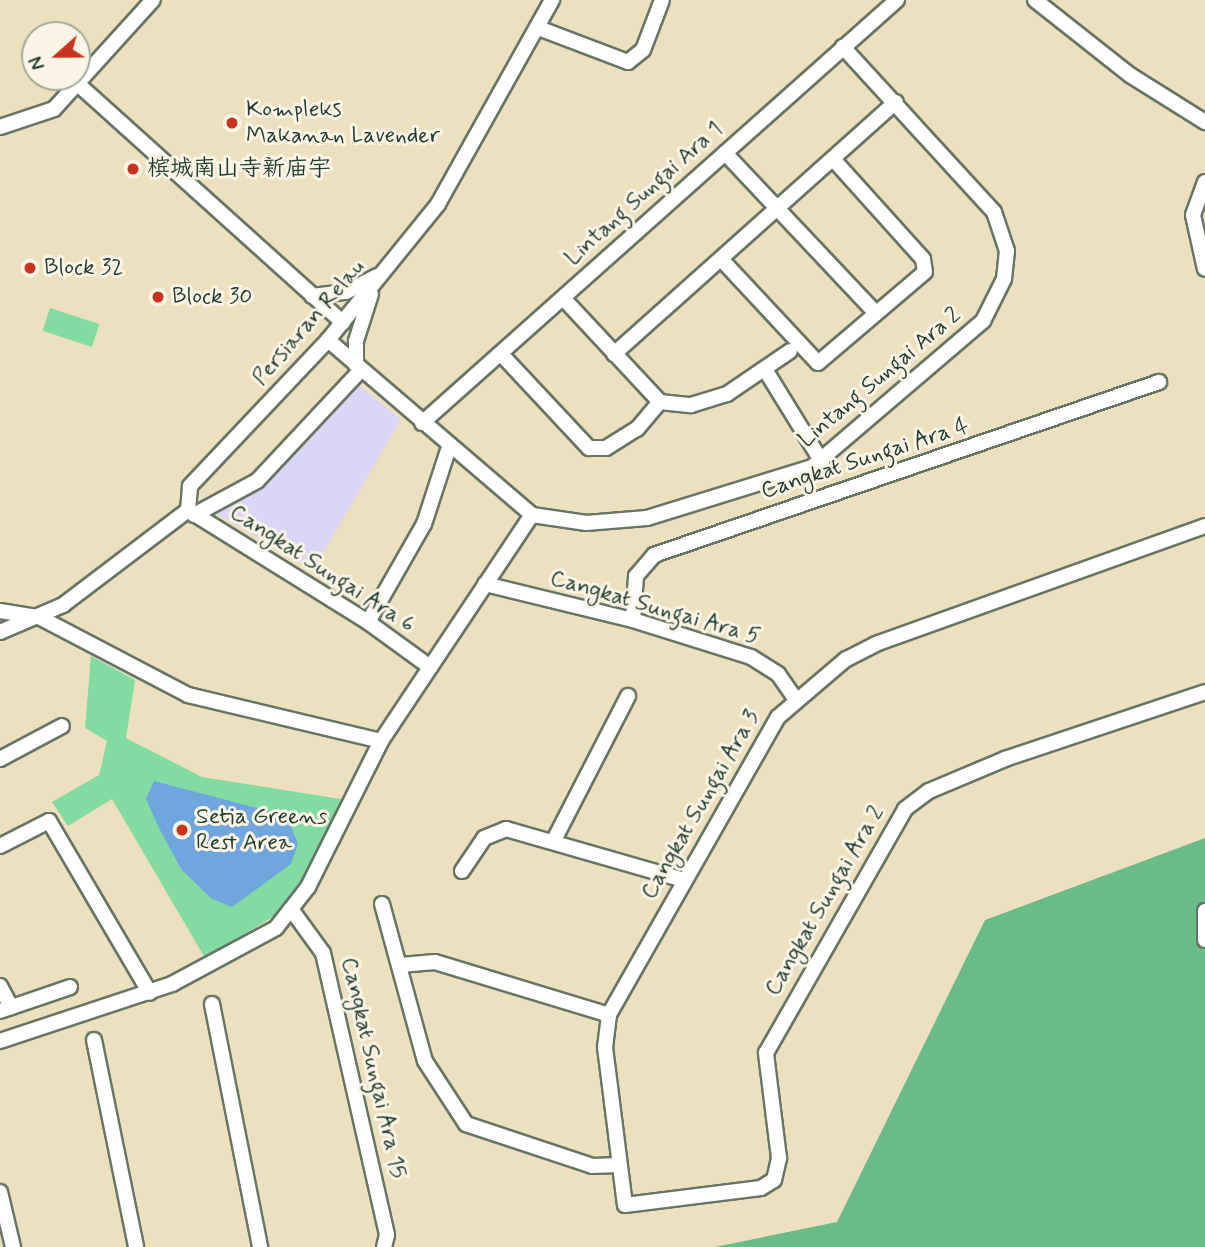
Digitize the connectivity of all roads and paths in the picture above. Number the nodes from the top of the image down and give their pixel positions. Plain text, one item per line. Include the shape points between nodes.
1 (153, 0) edge
2 (552, 0) edge
3 (662, 0) edge
4 (897, 0) edge
5 (1035, 0) edge
6 (541, 29) junction
7 (843, 47) junction
8 (91, 71) edge
9 (72, 91) edge
10 (86, 91) edge
11 (896, 102) junction
12 (1205, 122) edge
13 (0, 127) edge
14 (725, 153) junction
15 (833, 159) junction
16 (1205, 182) edge
17 (778, 208) junction
18 (721, 259) junction
19 (1203, 260) edge
20 (386, 270) junction
21 (375, 283) junction
22 (312, 296) junction
23 (563, 298) junction
24 (876, 313) junction
25 (343, 323) junction
26 (328, 340) junction
27 (790, 351) dead end
28 (501, 354) junction
29 (614, 354) junction
30 (359, 367) junction
31 (766, 371) junction
32 (1159, 382) dead end
33 (660, 402) junction
34 (422, 423) junction
35 (449, 447) junction
36 (822, 462) junction
37 (191, 513) junction
38 (532, 514) junction
39 (1205, 526) edge
40 (485, 584) junction
41 (0, 611) edge
42 (38, 617) junction
43 (633, 620) junction
44 (369, 622) junction
45 (0, 632) edge
46 (430, 667) junction
47 (1205, 692) edge
48 (628, 696) dead end
49 (796, 700) junction
50 (62, 726) dead end
51 (381, 741) junction
52 (0, 759) edge
53 (554, 840) junction
54 (0, 846) edge
55 (462, 871) dead end
56 (684, 880) junction
57 (382, 904) dead end
58 (291, 909) junction
59 (1205, 911) edge
60 (1205, 940) edge
61 (401, 965) junction
62 (0, 986) edge
63 (70, 988) dead end
64 (150, 993) junction
65 (212, 1004) dead end
66 (6, 1009) edge
67 (610, 1015) junction
68 (94, 1040) dead end
69 (0, 1041) edge
70 (619, 1165) junction
71 (0, 1192) edge
72 (625, 1205) joint
73 (13, 1247) edge
74 (136, 1247) edge
75 (260, 1247) edge
76 (384, 1247) edge

1 - 8 street
2 - 6 street, Persiaran Relau
3 - 6 street via 643,50 628,62
4 - 7 street, Lintang Sungai Ara 1
5 - 12 street via 1130,75
6 - 20 street, Persiaran Relau via 438,204
7 - 11 street, Lintang Sungai Ara 2
7 - 14 street, Lintang Sungai Ara 1
9 - 13 street via 46,114
10 - 22 street
11 - 15 street
11 - 36 street, Lintang Sungai Ara 2 via 994,212 1007,251 1004,279 983,321
14 - 17 street
14 - 23 street, Lintang Sungai Ara 1
15 - 17 street
15 - 24 street via 926,266
16 - 19 street via 1193,215
17 - 18 street
17 - 24 street
18 - 24 street via 818,363
18 - 29 street
20 - 21 street, Persiaran Relau
20 - 22 street via 346,292
21 - 25 street, Persiaran Relau
21 - 30 street via 356,341
22 - 25 street
23 - 28 street, Lintang Sungai Ara 1
23 - 29 street
25 - 26 street, Persiaran Relau
26 - 30 street, Lintang Sungai Ara 2
26 - 37 street, Persiaran Relau via 190,486
27 - 31 street
28 - 33 street via 589,448 606,449 637,429
28 - 34 street, Lintang Sungai Ara 1
29 - 33 street
30 - 34 street, Lintang Sungai Ara 2
30 - 37 street via 257,481
31 - 33 street via 691,405
31 - 36 street
32 - 43 street, Cangkat Sungai Ara 4 via 654,555 636,576
34 - 35 street, Lintang Sungai Ara 2
35 - 38 street, Lintang Sungai Ara 2
35 - 44 street via 424,524
36 - 38 street, Lintang Sungai Ara 2 via 647,518 586,523
37 - 42 street via 114,570
37 - 44 street, Cangkat Sungai Ara 6
38 - 40 street
39 - 49 street, Cangkat Sungai Ara 3 via 876,644 846,659
40 - 43 street, Cangkat Sungai Ara 5
40 - 46 street
41 - 42 street
42 - 45 street
42 - 51 street via 188,695
43 - 49 street, Cangkat Sungai Ara 5 via 762,663
44 - 46 street, Cangkat Sungai Ara 6
46 - 51 street
47 - 72 street, Cangkat Sungai Ara 2 via 1005,759 929,791 905,809 766,1053 779,1158 774,1180 761,1188
48 - 53 street
49 - 56 street, Cangkat Sungai Ara 3 via 761,739
50 - 52 street
51 - 58 street
53 - 55 street via 494,831
53 - 56 street
54 - 64 street via 49,821
56 - 67 street, Cangkat Sungai Ara 3
57 - 61 street
58 - 64 street via 276,928
58 - 76 street, Cangkat Sungai Ara 15 via 323,953 387,1235
59 - 60 street
61 - 67 street via 435,962
61 - 70 street via 425,1061 466,1124 592,1166
62 - 66 street
63 - 66 street
64 - 69 street
65 - 75 street
67 - 70 street, Cangkat Sungai Ara 3 via 605,1046
68 - 74 street
70 - 72 street, Cangkat Sungai Ara 3
71 - 73 street

